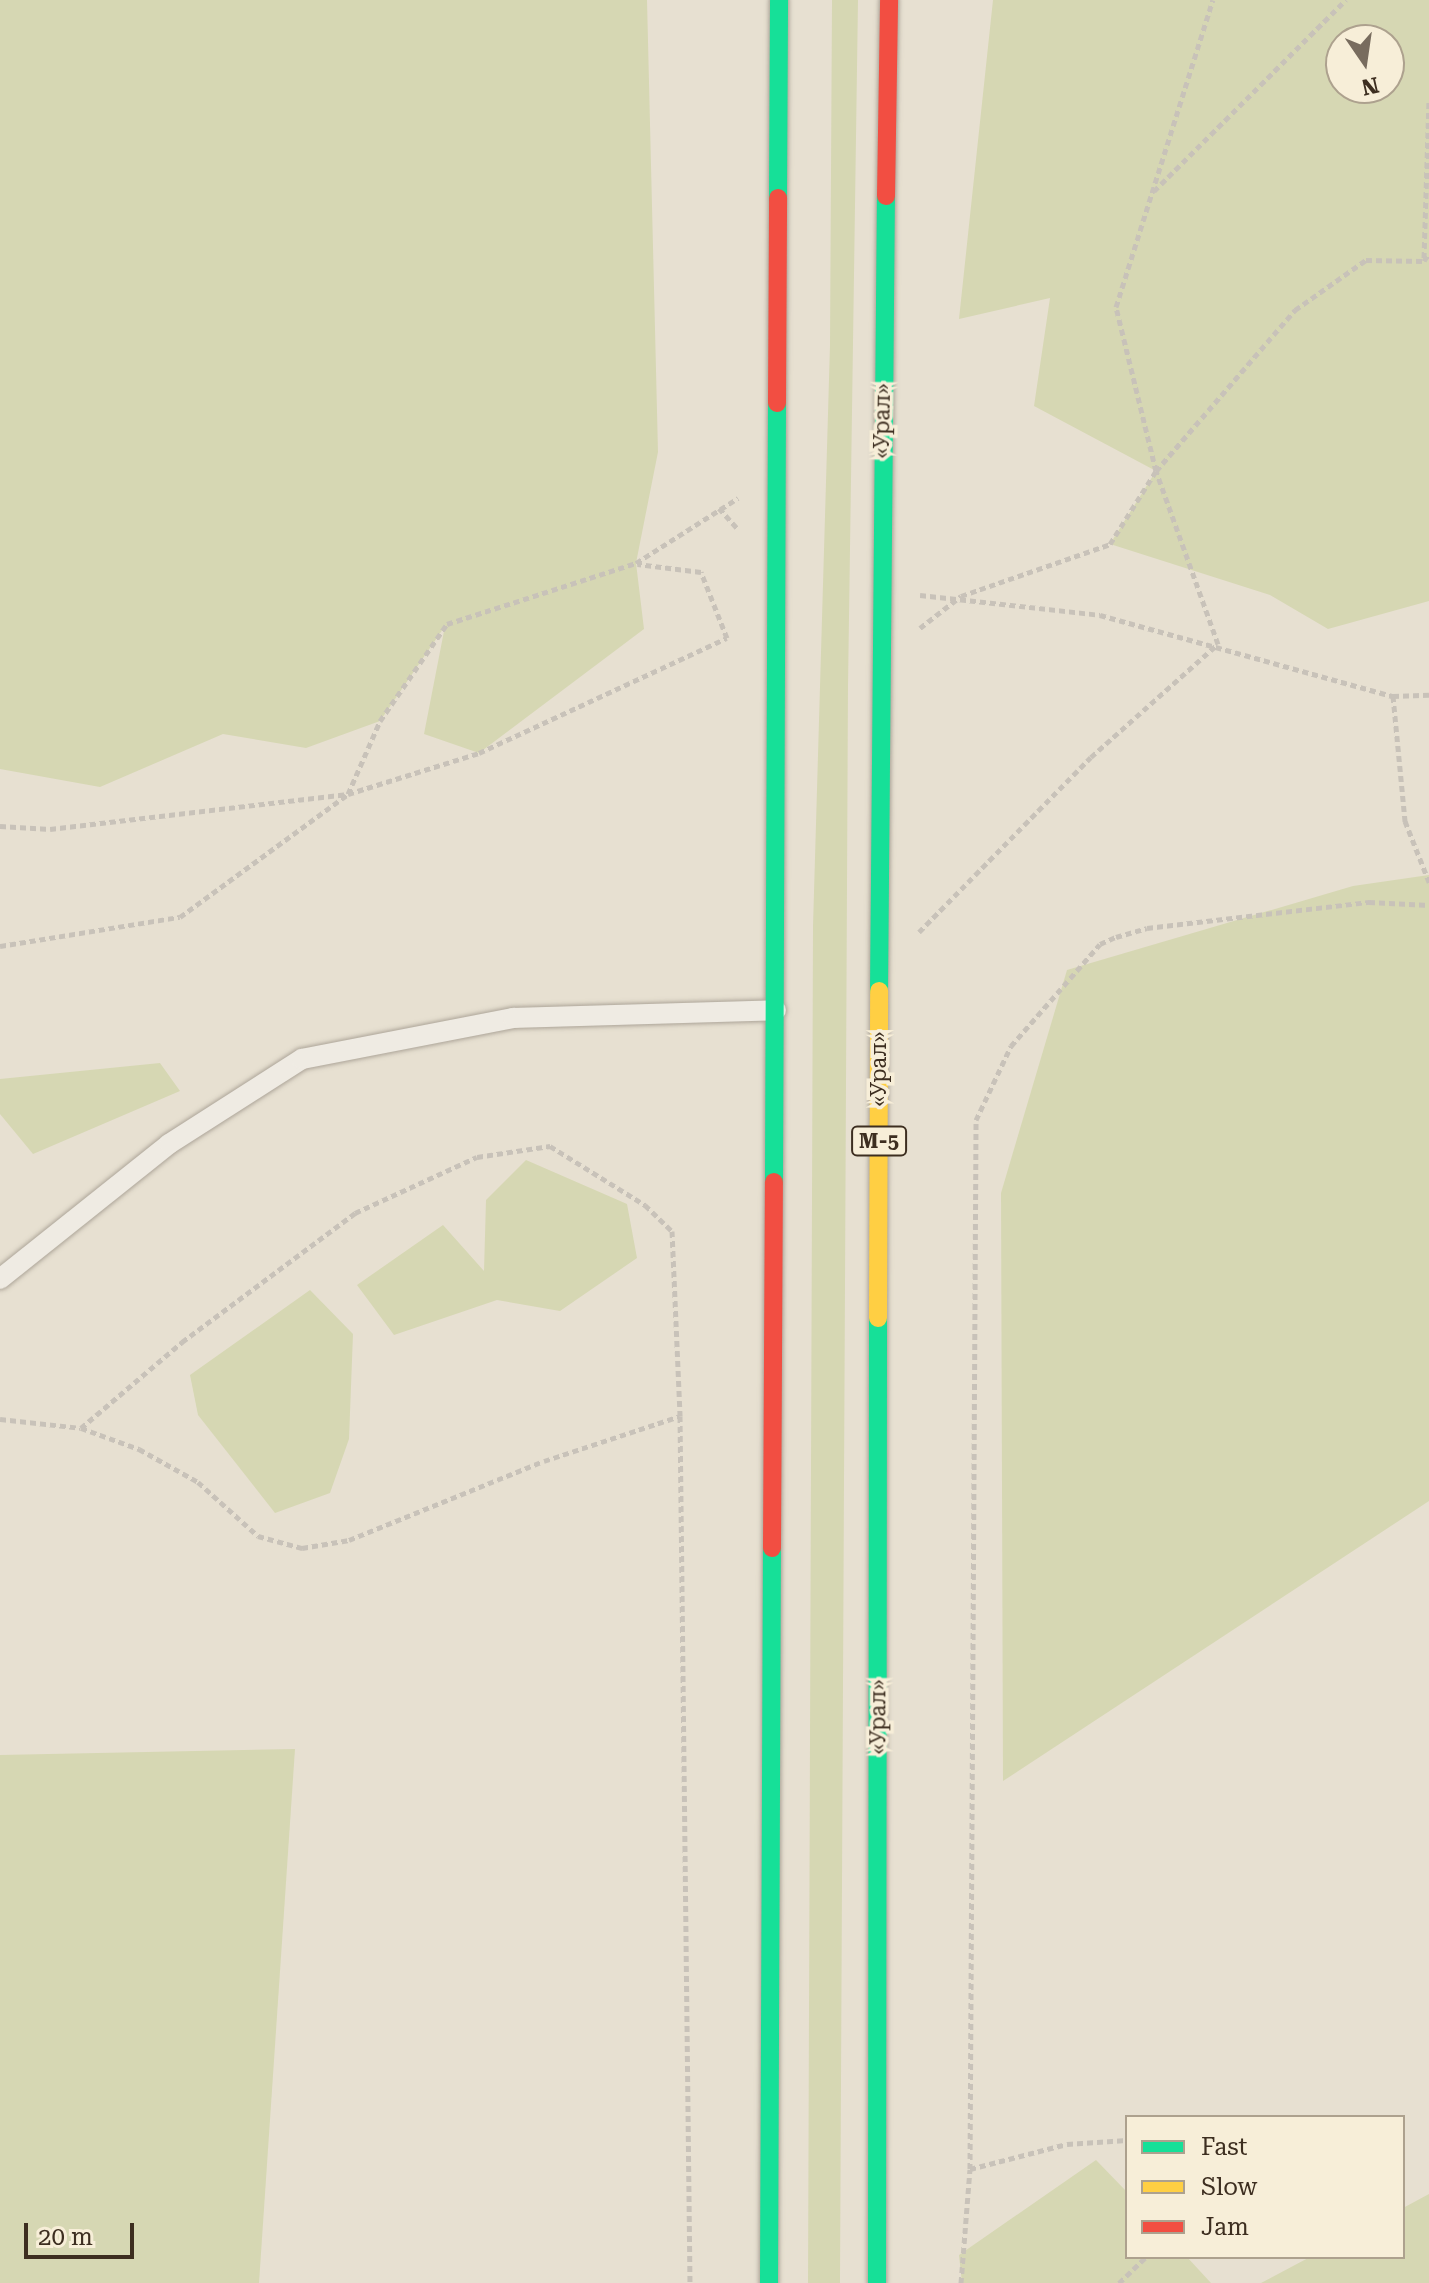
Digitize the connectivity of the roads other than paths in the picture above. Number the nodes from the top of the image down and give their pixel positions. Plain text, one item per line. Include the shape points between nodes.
1 (779, 0) edge
2 (889, 0) edge
3 (776, 1010) junction
4 (0, 1279) edge
5 (769, 2283) edge
6 (877, 2283) edge

1 - 3 main road
2 - 6 main road, «Урал» / М-5 via 879,594
3 - 4 lane via 513,1018 302,1059 169,1144
3 - 5 main road

